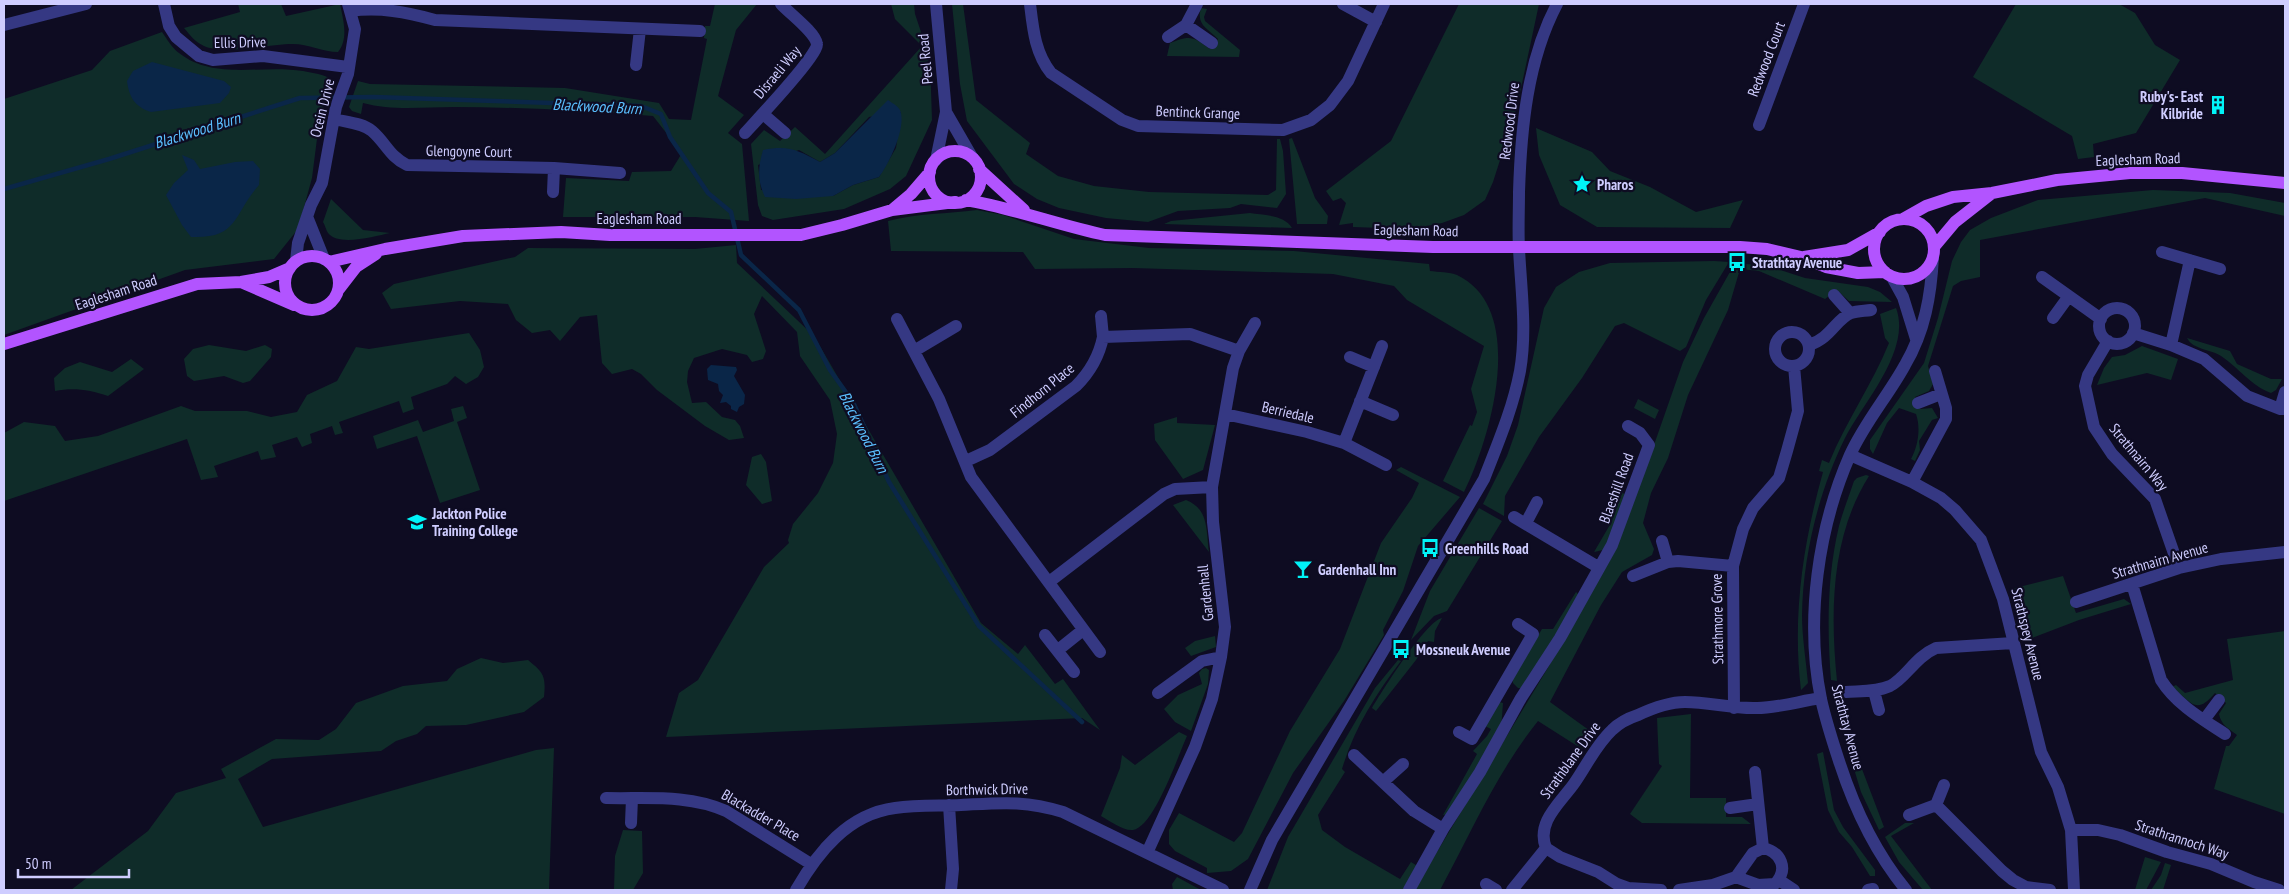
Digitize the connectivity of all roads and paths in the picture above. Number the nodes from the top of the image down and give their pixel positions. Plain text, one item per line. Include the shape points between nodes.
1 (86, 4) edge
2 (164, 4) edge
3 (781, 4) edge
4 (936, 4) edge
5 (1030, 4) edge
6 (1197, 4) edge
7 (1343, 4) edge
8 (1384, 4) edge
9 (1557, 4) edge
10 (1804, 4) edge
11 (349, 8) edge
12 (1376, 22) junction
13 (4, 25) edge
14 (1186, 26) junction
15 (640, 29) junction
16 (700, 31) dead end
17 (1168, 37) dead end
18 (1212, 44) dead end
19 (636, 65) dead end
20 (348, 67) junction
21 (946, 112) junction
22 (335, 113) junction
23 (762, 114) junction
24 (1759, 125) dead end
25 (745, 133) dead end
26 (784, 133) dead end
27 (972, 157) junction
28 (933, 166) junction
29 (554, 168) junction
30 (980, 169) junction
31 (620, 173) dead end
32 (2285, 183) edge
33 (553, 192) dead end
34 (1992, 193) junction
35 (960, 201) junction
36 (892, 210) junction
37 (1032, 216) junction
38 (308, 219) junction
39 (1903, 220) junction
40 (1880, 232) junction
41 (1518, 247) junction
42 (385, 249) junction
43 (1933, 252) junction
44 (2162, 252) dead end
45 (1801, 257) junction
46 (2190, 260) junction
47 (327, 261) junction
48 (293, 264) junction
49 (2220, 269) dead end
50 (1888, 275) junction
51 (2042, 277) dead end
52 (241, 282) junction
53 (338, 289) junction
54 (1834, 295) dead end
55 (2069, 296) junction
56 (298, 306) junction
57 (1871, 310) dead end
58 (1850, 314) junction
59 (1101, 316) dead end
60 (2054, 318) dead end
61 (897, 319) dead end
62 (2101, 319) junction
63 (1255, 323) dead end
64 (956, 326) dead end
65 (2132, 333) junction
66 (1103, 337) junction
67 (1916, 339) junction
68 (2108, 341) junction
69 (4, 344) edge
70 (1809, 345) junction
71 (2171, 345) junction
72 (1382, 346) dead end
73 (914, 351) junction
74 (1240, 351) junction
75 (1350, 357) dead end
76 (1794, 366) junction
77 (1374, 367) junction
78 (1935, 371) dead end
79 (2285, 392) edge
80 (1941, 394) junction
81 (1360, 401) junction
82 (1918, 403) dead end
83 (2282, 409) edge
84 (1225, 414) junction
85 (1393, 415) dead end
86 (1628, 426) dead end
87 (1344, 443) junction
88 (1850, 455) junction
89 (966, 461) junction
90 (1386, 465) dead end
91 (1912, 482) junction
92 (1212, 487) junction
93 (1537, 502) dead end
94 (1514, 517) dead end
95 (1526, 523) junction
96 (1662, 541) dead end
97 (2285, 552) edge
98 (1668, 562) junction
99 (1733, 566) junction
100 (1598, 567) junction
101 (2179, 568) junction
102 (1633, 576) dead end
103 (1049, 582) junction
104 (2132, 584) junction
105 (2076, 602) dead end
106 (1518, 624) dead end
107 (1083, 630) junction
108 (1045, 635) dead end
109 (2014, 642) junction
110 (1058, 650) junction
111 (1100, 652) dead end
112 (1221, 657) junction
113 (1074, 672) dead end
114 (1503, 686) junction
115 (1874, 691) junction
116 (1846, 692) dead end
117 (1158, 693) dead end
118 (1521, 698) junction
119 (1821, 698) junction
120 (2219, 700) dead end
121 (1734, 708) junction
122 (1879, 710) dead end
123 (2204, 720) junction
124 (1459, 732) dead end
125 (2225, 734) dead end
126 (1354, 755) dead end
127 (1403, 764) dead end
128 (1755, 772) dead end
129 (1384, 782) junction
130 (1944, 785) dead end
131 (606, 798) dead end
132 (632, 798) junction
133 (1758, 804) junction
134 (1936, 804) junction
135 (949, 805) junction
136 (1730, 808) dead end
137 (1909, 815) dead end
138 (631, 823) dead end
139 (1443, 829) junction
140 (2071, 830) junction
141 (1546, 848) junction
142 (1762, 848) junction
143 (1147, 853) junction
144 (812, 864) junction
145 (1736, 877) junction
146 (1779, 880) junction
147 (796, 890) edge
148 (951, 890) edge
149 (1223, 890) edge
150 (1250, 890) edge
151 (1409, 890) edge
152 (1512, 890) edge
153 (1661, 890) edge
154 (1679, 890) edge
155 (1794, 890) edge
156 (1906, 890) edge
157 (2052, 890) edge
158 (2074, 890) edge
159 (2280, 890) edge

1 - 13 street
2 - 20 street, Ellis Drive via 169,26 176,37 199,56 213,60 263,56
3 - 23 street, Disraeli Way via 811,34 817,48
4 - 21 street, Peel Road
5 - 12 street, Bentinck Grange via 1038,55 1051,73 1108,112 1138,126 1283,130 1301,125 1322,112 1340,94
6 - 14 street
7 - 12 street
8 - 12 street, Bentinck Grange
9 - 41 street, Redwood Drive via 1545,31 1526,103
10 - 24 street, Redwood Court
11 - 15 street via 403,12 435,20
11 - 20 street, Ocein Drive via 355,29
14 - 17 street
14 - 18 street
15 - 16 street
15 - 19 street
20 - 22 street, Ocein Drive
21 - 27 street
21 - 28 street
22 - 29 street, Glengoyne Court via 372,131 394,159 406,165
22 - 38 street, Ocein Drive via 322,183
23 - 25 street, Disraeli Way
23 - 26 street, Disraeli Way
27 - 28 main road via 949,152
27 - 30 main road
28 - 35 main road via 931,186 935,193 940,198
28 - 36 main road via 911,194
29 - 31 street, Glengoyne Court
29 - 33 street
30 - 35 main road via 977,190
30 - 37 main road
32 - 34 main road, Eaglesham Road via 2182,172 2130,173 2057,180
34 - 39 main road, Eaglesham Road via 1953,196 1926,206
34 - 43 main road, Eaglesham Road via 1955,222
35 - 36 main road
35 - 37 main road, Eaglesham Road via 997,205
36 - 42 main road, Eaglesham Road via 801,235 561,232 463,236
37 - 41 main road, Eaglesham Road via 1105,235 1380,246
38 - 47 street
38 - 48 street, Ocein Drive
39 - 40 main road via 1894,221
39 - 43 main road via 1912,221 1928,231
40 - 45 main road, Eaglesham Road via 1848,250
40 - 50 main road via 1874,249 1875,258
41 - 45 main road, Eaglesham Road via 1740,247
41 - 150 street via 1523,308 1520,370 1505,427 1488,470 1272,840
42 - 47 main road, Eaglesham Road
42 - 53 main road via 356,267
43 - 50 main road via 1924,272 1917,276 1908,279
43 - 67 street, Strathtay Avenue via 1931,293 1926,317
44 - 46 street
45 - 50 main road, Eaglesham Road via 1826,268
46 - 49 street
46 - 71 street
47 - 48 main road via 313,256
47 - 53 main road via 338,274
48 - 52 main road, Eaglesham Road via 269,277
48 - 56 main road via 285,285 287,293
50 - 67 street via 1903,297
51 - 55 street
52 - 56 main road
52 - 69 main road, Eaglesham Road via 196,284
53 - 56 main road via 334,299 325,307 313,310
54 - 58 street
55 - 60 street
55 - 62 street
57 - 58 street
58 - 70 street via 1829,334
59 - 66 street
61 - 73 street
62 - 65 street via 2109,310 2120,308 2133,319
62 - 68 street via 2101,334
63 - 74 street, Gardenhall
64 - 73 street
65 - 68 street via 2123,342
65 - 71 street
66 - 74 street via 1190,334
66 - 89 street, Findhorn Place via 1088,374 1076,386 990,450
67 - 88 street, Strathtay Avenue via 1906,365 1878,404
68 - 101 street, Strathnairn Way via 2085,386 2094,428 2112,454 2155,499
70 - 76 street via 1808,357
70 - 76 street via 1795,332 1785,334 1777,342 1778,358 1786,365
71 - 83 street via 2204,359 2247,396
72 - 77 street
73 - 89 street
74 - 84 street, Gardenhall via 1233,368
75 - 77 street
76 - 99 street, Strathmore Grove via 1798,411 1787,451 1778,478 1753,508 1742,529
77 - 81 street
78 - 80 street
79 - 83 street
80 - 82 street
80 - 91 street via 1946,419
81 - 85 street
81 - 87 street
84 - 87 street, Berriedale
84 - 92 street, Gardenhall
86 - 100 street, Blaeshill Road via 1640,433 1649,445 1612,545
87 - 90 street, Berriedale
88 - 91 street, Strathspey Avenue
88 - 119 street, Strathtay Avenue via 1826,524 1818,564 1815,643
89 - 103 street via 971,477
91 - 109 street, Strathspey Avenue via 1941,498 1981,540 2003,598
92 - 103 street via 1175,489 1164,494
92 - 112 street, Gardenhall via 1225,627
93 - 95 street
94 - 95 street
95 - 100 street
96 - 98 street
97 - 101 street, Strathnairn Avenue via 2221,559
98 - 99 street
98 - 102 street
99 - 121 street, Strathmore Grove
100 - 118 street, Blaeshill Road via 1560,638
101 - 104 street, Strathnairn Avenue
103 - 107 street
104 - 105 street, Strathnairn Avenue
104 - 123 street via 2161,680 2168,691
106 - 114 street via 1533,634
107 - 110 street
107 - 111 street
108 - 110 street
109 - 115 street via 1936,648 1924,653 1891,686
109 - 140 street, Strathspey Avenue via 2041,752 2060,794
110 - 113 street
112 - 117 street via 1202,661
112 - 143 street, Gardenhall via 1212,699 1195,747
114 - 118 street
114 - 124 street via 1472,739
115 - 116 street
115 - 122 street
118 - 139 street, Blaeshill Road via 1480,772
119 - 121 street, Strathblane Drive via 1759,708
119 - 156 street, Strathtay Avenue via 1852,800 1872,842
120 - 123 street
121 - 141 street, Strathblane Drive via 1686,702 1666,704 1629,718 1613,728 1547,820 1543,835
123 - 125 street
126 - 129 street
127 - 129 street
128 - 133 street
129 - 139 street via 1414,811
130 - 134 street
131 - 132 street, Blackadder Place
132 - 138 street
132 - 144 street, Blackadder Place via 675,798 711,804
133 - 136 street
133 - 142 street
134 - 137 street
134 - 157 street via 2013,880 2026,887
135 - 143 street, Borthwick Drive via 1036,804 1063,812
135 - 144 street, Borthwick Drive via 895,808 865,817 842,831
135 - 148 street
139 - 151 street, Blaeshill Road
140 - 158 street, Strathspey Avenue
140 - 159 street, Strathrannoch Way via 2098,830 2120,835
141 - 152 street
141 - 153 street via 1617,884
142 - 145 street via 1753,853
142 - 146 street via 1776,853 1781,859 1783,868
143 - 149 street, Borthwick Drive
144 - 147 street, Borthwick Drive
145 - 146 street via 1758,885 1776,884
145 - 154 street via 1713,885
146 - 155 street
157 - 158 street

